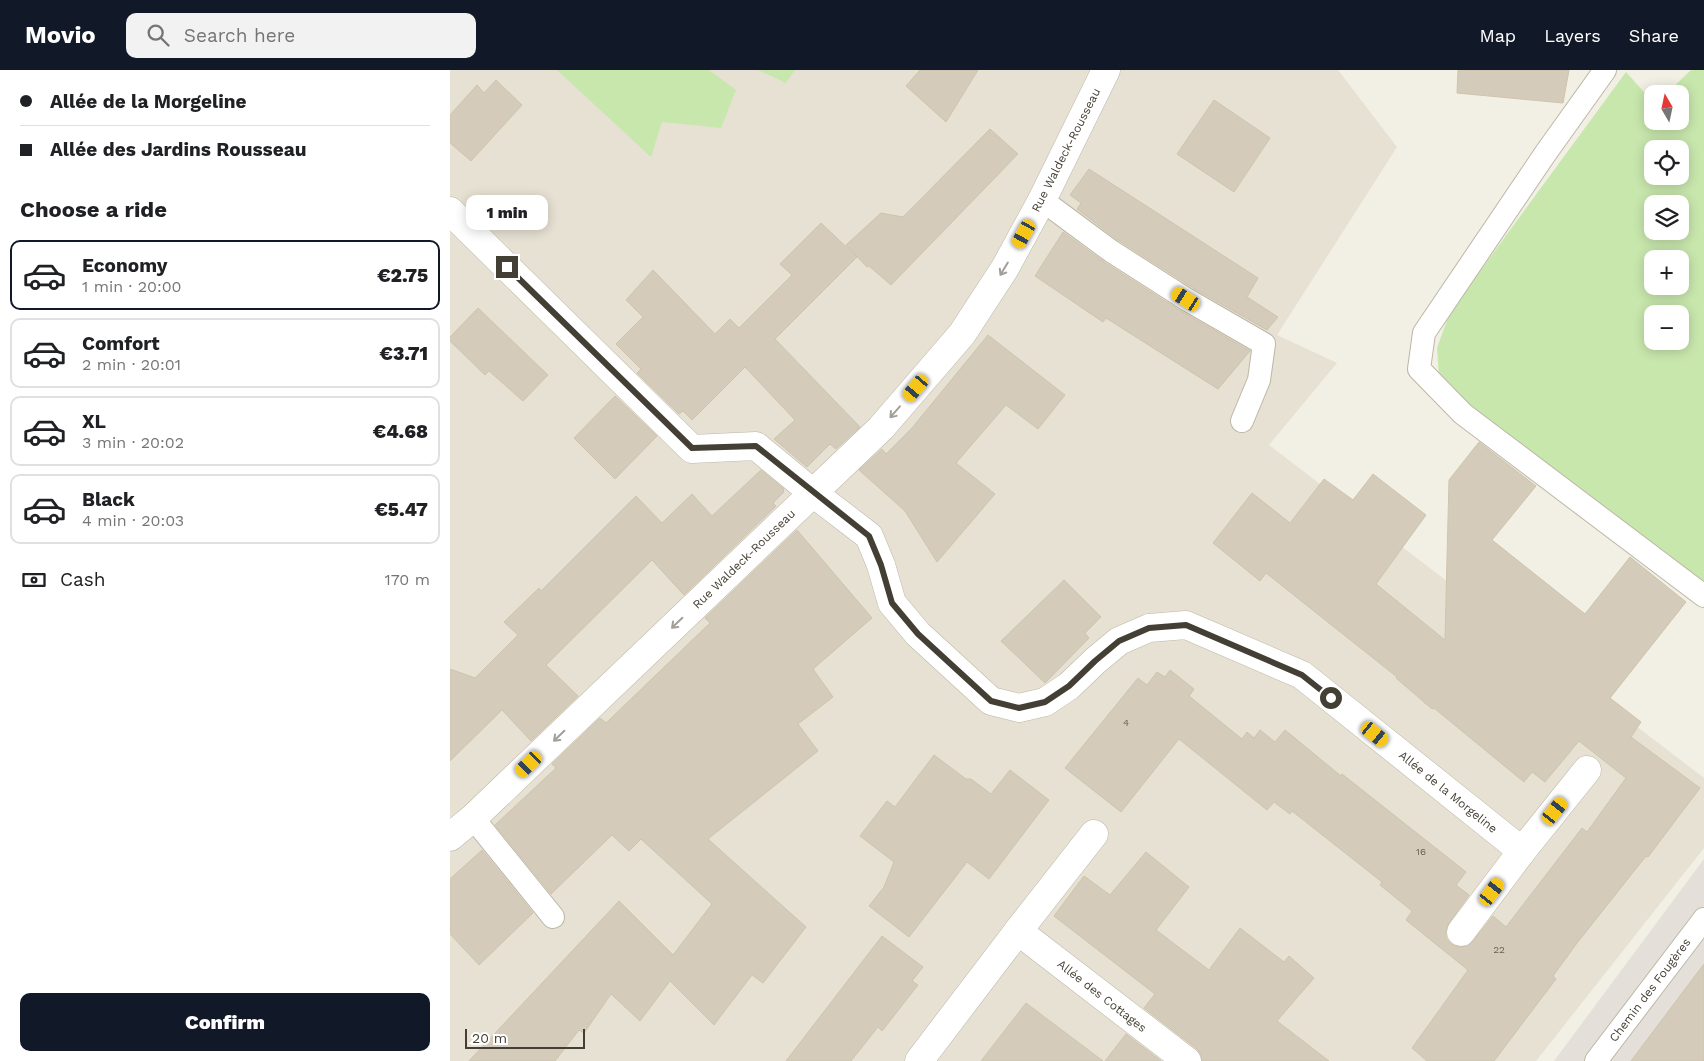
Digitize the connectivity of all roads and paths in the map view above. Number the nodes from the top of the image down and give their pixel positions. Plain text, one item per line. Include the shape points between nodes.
1 (1106, 70) edge
2 (1605, 70) edge
3 (1042, 200) junction
4 (450, 211) edge
5 (1242, 421) dead end
6 (813, 493) junction
7 (1704, 596) edge
8 (1587, 770) dead end
9 (473, 818) junction
10 (1094, 834) dead end
11 (450, 836) edge
12 (1522, 851) junction
13 (553, 917) dead end
14 (1704, 919) edge
15 (1018, 931) junction
16 (1461, 932) dead end
17 (919, 1061) edge
18 (1187, 1061) edge
19 (1596, 1061) edge

1 - 3 street, Rue Waldeck-Rousseau
2 - 7 lane via 1424,333 1419,369 1463,414
3 - 5 lane via 1111,251 1264,344 1259,380
3 -> 6 street, Rue Waldeck-Rousseau via 1005,268 962,334 881,428
4 - 6 street, Allée de la Morgeline via 692,448 756,446
6 -> 9 street, Rue Waldeck-Rousseau
6 - 12 street, Allée de la Morgeline via 869,536 892,603 918,634 991,701 1019,708 1045,702 1069,686 1119,641 1149,628 1186,625 1302,675
8 - 12 street
9 - 11 street, Rue Waldeck-Rousseau
9 - 13 lane
10 - 15 street
12 - 16 street
14 - 19 lane, Chemin des Fougères
15 - 17 street
15 - 18 street, Allée des Cottages

